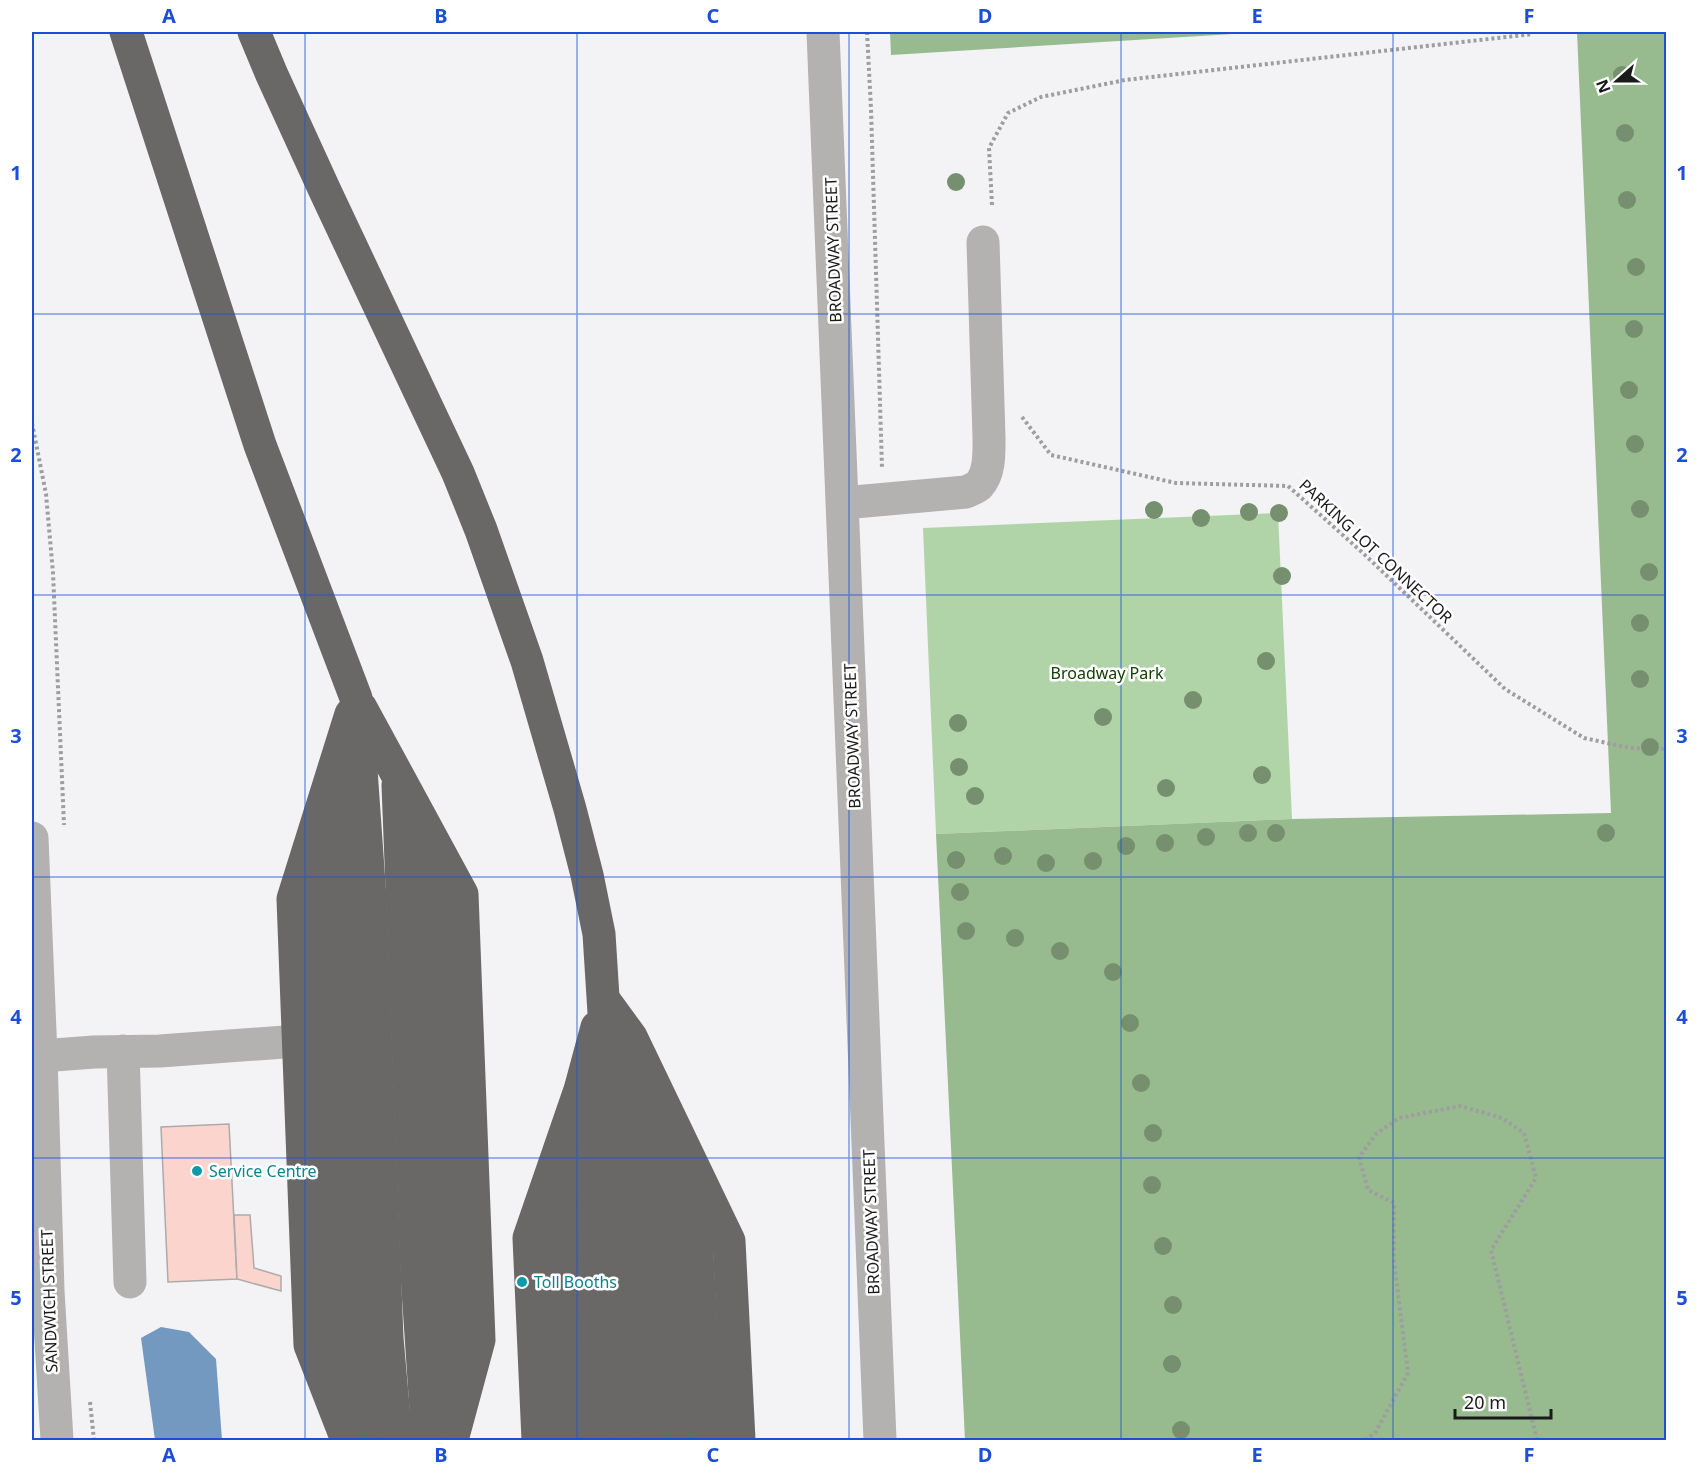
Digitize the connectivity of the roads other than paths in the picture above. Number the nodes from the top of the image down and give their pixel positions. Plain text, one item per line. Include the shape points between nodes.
1 (126, 32) edge
2 (254, 32) edge
3 (823, 32) edge
4 (983, 242) dead end
5 (843, 503) junction
6 (356, 698) junction
7 (333, 769) junction
8 (397, 774) junction
9 (313, 834) junction
10 (32, 838) edge
11 (604, 1000) junction
12 (631, 1037) junction
13 (298, 1041) junction
14 (123, 1051) junction
15 (41, 1056) junction
16 (580, 1090) junction
17 (661, 1098) junction
18 (559, 1149) junction
19 (692, 1162) junction
20 (130, 1282) dead end
21 (342, 1427) edge
22 (445, 1438) edge
23 (57, 1440) edge
24 (368, 1440) edge
25 (396, 1440) edge
26 (538, 1440) edge
27 (569, 1440) edge
28 (597, 1440) edge
29 (628, 1440) edge
30 (652, 1440) edge
31 (681, 1440) edge
32 (707, 1440) edge
33 (739, 1440) edge
34 (880, 1440) edge

1 - 6 highway via 260,445
2 - 11 highway via 458,473 504,591 587,875 599,934
3 - 5 street, BROADWAY STREET
4 - 5 street via 989,458 985,475 978,486 966,492
5 - 34 street, BROADWAY STREET
6 - 7 highway
6 - 8 highway
6 - 25 highway via 370,898 387,1338
7 - 9 highway
7 - 24 highway
8 - 22 highway via 417,1275
8 - 22 highway via 429,836 445,1272
9 - 13 highway via 293,900
9 - 21 highway
10 - 15 street, SANDWICH STREET
11 - 12 highway
11 - 16 highway
11 - 29 highway
12 - 17 highway
12 - 30 highway
13 - 14 street
13 - 21 highway via 310,1345
14 - 15 street
14 - 20 street
15 - 23 street, SANDWICH STREET
16 - 18 highway
16 - 28 highway
17 - 19 highway
17 - 31 highway
18 - 26 highway via 529,1238
18 - 27 highway
19 - 32 highway
19 - 33 highway via 729,1240

